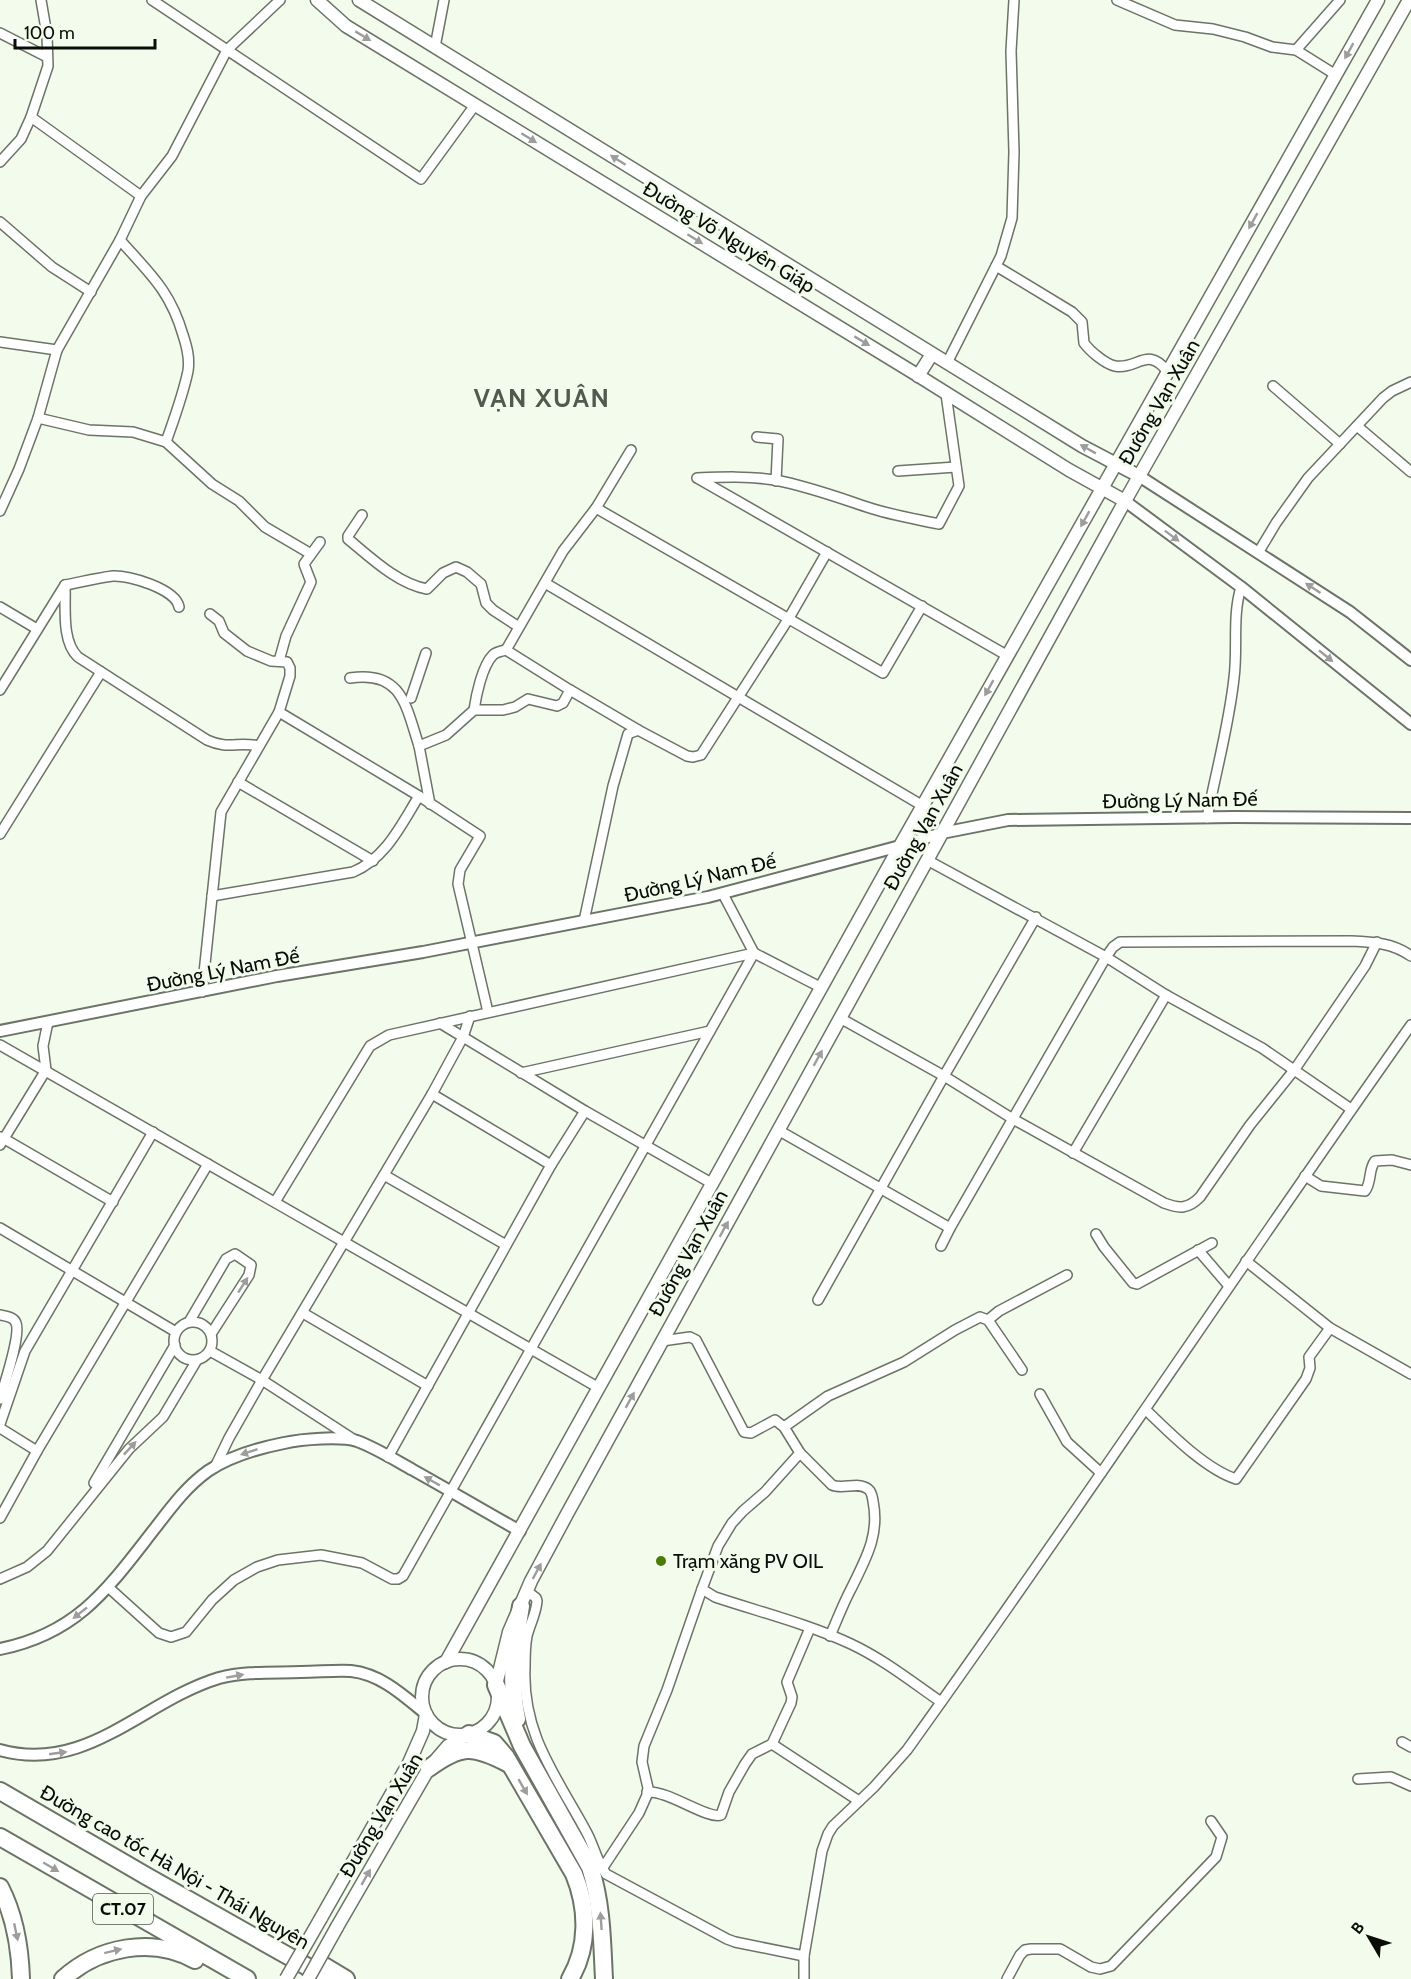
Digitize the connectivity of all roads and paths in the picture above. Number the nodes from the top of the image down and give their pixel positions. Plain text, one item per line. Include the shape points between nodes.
1 (41, 0) edge
2 (152, 0) edge
3 (280, 0) edge
4 (317, 0) edge
5 (359, 0) edge
6 (444, 0) edge
7 (1014, 0) edge
8 (1117, 0) edge
9 (1340, 0) edge
10 (1378, 0) edge
11 (1409, 0) edge
12 (0, 33) edge
13 (435, 47) junction
14 (227, 50) junction
15 (1296, 50) junction
16 (47, 57) junction
17 (1336, 75) junction
18 (476, 105) junction
19 (31, 117) junction
20 (0, 162) edge
21 (141, 196) junction
22 (0, 222) edge
23 (120, 240) junction
24 (996, 266) junction
25 (91, 292) junction
26 (0, 342) edge
27 (57, 350) junction
28 (932, 354) junction
29 (947, 363) junction
30 (1168, 372) junction
31 (918, 376) junction
32 (1411, 382) edge
33 (1273, 386) dead end
34 (946, 394) junction
35 (38, 418) junction
36 (1357, 426) junction
37 (757, 437) dead end
38 (166, 442) junction
39 (1340, 444) junction
40 (631, 450) dead end
41 (1116, 464) junction
42 (956, 467) junction
43 (898, 471) dead end
44 (1411, 472) edge
45 (1139, 476) junction
46 (776, 481) junction
47 (1102, 488) junction
48 (1125, 501) junction
49 (596, 508) junction
50 (0, 512) edge
51 (362, 515) dead end
52 (320, 542) dead end
53 (827, 552) junction
54 (1258, 553) junction
55 (311, 554) junction
56 (545, 583) junction
57 (65, 585) junction
58 (1241, 587) junction
59 (922, 606) junction
60 (0, 607) edge
61 (179, 607) dead end
62 (210, 614) dead end
63 (789, 618) junction
64 (519, 627) junction
65 (37, 629) junction
66 (506, 650) junction
67 (426, 653) dead end
68 (1008, 656) junction
69 (279, 660) junction
70 (1411, 660) edge
71 (101, 672) junction
72 (350, 678) dead end
73 (0, 690) edge
74 (570, 690) junction
75 (739, 695) junction
76 (409, 704) junction
77 (474, 710) junction
78 (279, 712) junction
79 (1411, 724) edge
80 (638, 730) junction
81 (259, 746) junction
82 (419, 746) junction
83 (238, 782) junction
84 (418, 796) junction
85 (430, 804) junction
86 (923, 806) junction
87 (4, 818) edge
88 (1207, 818) junction
89 (1411, 818) edge
90 (942, 833) junction
91 (0, 834) edge
92 (900, 846) junction
93 (927, 860) junction
94 (374, 861) junction
95 (723, 894) junction
96 (212, 896) junction
97 (1036, 917) junction
98 (584, 921) junction
99 (472, 942) junction
100 (1377, 942) junction
101 (754, 953) junction
102 (1411, 956) edge
103 (1106, 957) junction
104 (822, 988) junction
105 (202, 992) junction
106 (1166, 995) junction
107 (488, 1012) junction
108 (470, 1016) junction
109 (840, 1018) junction
110 (48, 1022) junction
111 (440, 1023) junction
112 (1411, 1024) edge
113 (710, 1031) junction
114 (0, 1032) edge
115 (463, 1037) junction
116 (0, 1045) edge
117 (1295, 1069) junction
118 (46, 1070) junction
119 (521, 1073) junction
120 (944, 1076) junction
121 (432, 1094) junction
122 (1351, 1109) junction
123 (585, 1111) junction
124 (1013, 1119) junction
125 (778, 1130) junction
126 (153, 1132) junction
127 (1, 1141) edge
128 (645, 1146) junction
129 (1073, 1153) junction
130 (208, 1164) junction
131 (551, 1165) junction
132 (1411, 1165) edge
133 (384, 1175) junction
134 (1305, 1176) junction
135 (713, 1184) junction
136 (881, 1188) junction
137 (113, 1202) junction
138 (275, 1202) junction
139 (0, 1228) edge
140 (950, 1228) junction
141 (1096, 1234) dead end
142 (343, 1242) junction
143 (1212, 1243) dead end
144 (506, 1245) junction
145 (941, 1246) dead end
146 (1198, 1250) junction
147 (1246, 1262) junction
148 (73, 1272) junction
149 (1067, 1275) dead end
150 (1229, 1286) junction
151 (818, 1300) dead end
152 (126, 1302) junction
153 (303, 1313) junction
154 (469, 1314) junction
155 (0, 1316) edge
156 (988, 1320) junction
157 (189, 1322) junction
158 (1330, 1328) junction
159 (176, 1332) junction
160 (211, 1334) junction
161 (662, 1341) junction
162 (175, 1346) junction
163 (532, 1350) junction
164 (210, 1351) junction
165 (197, 1360) junction
166 (1023, 1370) dead end
167 (1411, 1374) edge
168 (262, 1380) junction
169 (428, 1386) junction
170 (599, 1388) junction
171 (1040, 1395) dead end
172 (0, 1399) edge
173 (1146, 1410) junction
174 (0, 1424) edge
175 (784, 1426) junction
176 (0, 1428) edge
177 (355, 1441) junction
178 (37, 1451) junction
179 (800, 1453) junction
180 (388, 1456) junction
181 (215, 1467) junction
182 (1101, 1473) junction
183 (452, 1492) junction
184 (79, 1509) junction
185 (0, 1518) edge
186 (519, 1531) junction
187 (0, 1579) edge
188 (108, 1587) junction
189 (702, 1589) junction
190 (524, 1598) junction
191 (810, 1628) junction
192 (830, 1636) junction
193 (0, 1649) edge
194 (446, 1662) junction
195 (496, 1685) junction
196 (941, 1702) junction
197 (426, 1714) junction
198 (469, 1734) junction
199 (772, 1744) junction
200 (522, 1746) junction
201 (0, 1750) edge
202 (511, 1765) junction
203 (429, 1768) junction
204 (1358, 1779) dead end
205 (1411, 1786) edge
206 (0, 1791) edge
207 (648, 1792) junction
208 (859, 1801) junction
209 (1210, 1821) dead end
210 (0, 1837) edge
211 (602, 1869) junction
212 (148, 1877) junction
213 (0, 1887) edge
214 (804, 1956) junction
215 (21, 1979) edge
216 (63, 1979) edge
217 (229, 1979) edge
218 (247, 1979) edge
219 (286, 1979) edge
220 (308, 1979) edge
221 (329, 1979) edge
222 (346, 1979) edge
223 (570, 1979) edge
224 (604, 1979) edge
225 (804, 1979) edge
226 (1007, 1979) edge

1 - 16 street
2 - 14 street
3 - 14 street
4 -> 18 main road, Đường Võ Nguyên Giáp via 346,26
5 - 13 main road, Đường Võ Nguyên Giáp
6 - 13 street
7 - 24 street via 1012,218
8 - 15 street via 1175,25 1213,29
9 - 15 street
10 -> 17 main road, Đường Vạn Xuân
11 - 45 main road, Đường Vạn Xuân
12 - 16 street
28 -> 13 main road, Đường Võ Nguyên Giáp
14 - 18 street via 421,179
14 - 21 street via 172,156
15 - 17 street
16 - 19 street via 48,66
17 -> 30 main road, Đường Vạn Xuân
18 -> 31 main road, Đường Võ Nguyên Giáp
19 - 20 street via 21,139
19 - 21 street
21 - 23 street
22 - 25 street via 52,267
23 - 25 street
23 - 38 street via 171,300 187,348 188,370
24 - 29 street
24 - 30 street via 1072,312 1082,322 1084,343 1108,363 1121,366 1150,358
25 - 27 street
26 - 27 street
27 - 35 street
28 - 29 main road, Đường Võ Nguyên Giáp
28 - 31 main road
41 -> 29 main road, Đường Võ Nguyên Giáp
30 - 41 main road, Đường Vạn Xuân
31 - 34 main road, Đường Võ Nguyên Giáp
32 - 36 street via 1383,398
33 - 39 street
34 - 42 street
34 - 47 main road, Đường Võ Nguyên Giáp
35 - 38 street via 89,430 133,432
35 - 50 street
36 - 39 street
36 - 44 street
37 - 46 street via 778,439
38 - 55 street via 265,527
39 - 54 street via 1308,478
40 - 49 street
41 - 45 main road, Đường Võ Nguyên Giáp
41 - 47 main road, Đường Vạn Xuân
42 - 43 street
42 - 46 street via 959,486 939,524
45 - 48 main road, Đường Vạn Xuân
45 - 54 street
46 - 53 street via 730,476 697,478
47 - 48 main road, Đường Võ Nguyên Giáp
47 -> 68 main road, Đường Vạn Xuân
48 -> 58 street
48 - 90 main road, Đường Vạn Xuân
49 - 56 street
49 - 63 street
51 - 64 street via 348,539 379,564 416,587 427,589 442,573 456,567 481,584 486,603
52 - 55 street
53 - 59 street
53 - 63 street
70 -> 54 street via 1350,612
55 - 69 street via 304,564 311,582
56 - 64 street
56 - 75 street
57 - 61 street via 114,576 130,578 172,595
57 - 65 street
57 - 71 street via 69,645 78,657
58 -> 79 street
58 - 88 street via 1235,609 1232,696
59 - 63 street via 883,673
59 - 68 street
60 - 65 street
62 - 69 street via 219,621 224,633 247,651 271,661
63 - 75 street
64 - 66 street
65 - 73 street
66 - 74 street
66 - 77 street via 491,658
67 - 76 street
68 -> 86 main road, Đường Vạn Xuân
69 - 78 street via 289,664 290,676
71 - 81 street via 207,740 225,747
71 - 87 street
72 - 76 street via 372,676 388,682
74 - 77 street via 559,706 528,699 503,710
74 - 80 street
75 - 80 street via 705,750 697,756 687,756
75 - 86 street
76 - 82 street
77 - 82 street via 446,735
78 - 81 street
78 - 84 street
80 - 98 street via 628,734 613,786
81 - 83 street
82 - 85 street
83 - 94 street
83 - 96 street via 221,812
84 - 85 street
84 - 94 street
85 - 99 street via 480,836 458,877
86 - 92 main road, Đường Vạn Xuân
87 - 91 street
88 - 89 street, Đường Lý Nam Đế
88 - 90 street, Đường Lý Nam Đế via 1008,820
90 - 92 street, Đường Lý Nam Đế
90 - 93 main road, Đường Vạn Xuân
92 - 95 street, Đường Lý Nam Đế
92 - 104 main road, Đường Vạn Xuân
93 - 97 street
93 - 109 main road, Đường Vạn Xuân
94 - 96 street via 353,872
95 - 98 street, Đường Lý Nam Đế
95 - 101 street
96 - 105 street
97 - 103 street
97 - 120 street
98 - 99 street, Đường Lý Nam Đế
99 - 105 street, Đường Lý Nam Đế
99 - 107 street
100 - 102 street via 1401,948
100 - 103 street via 1120,942
100 - 117 street
101 - 104 street
101 - 107 street
101 - 113 street
103 - 106 street
103 - 124 street
104 - 135 main road, Đường Vạn Xuân
105 - 110 street, Đường Lý Nam Đế
106 - 117 street
106 - 129 street
107 - 108 street
108 - 111 street
108 - 115 street
109 - 120 street
125 -> 109 main road, Đường Vạn Xuân
110 - 114 street, Đường Lý Nam Đế
110 - 118 street via 43,1046
111 - 115 street
111 - 138 street via 389,1035 370,1046
112 - 122 street
113 - 119 street
113 - 128 street
115 - 119 street
115 - 121 street
116 - 118 street
117 - 122 street
117 - 129 street via 1192,1205 1177,1208 1164,1203
118 - 126 street
118 - 127 street
119 - 123 street
120 - 124 street
120 - 136 street
121 - 131 street
121 - 133 street
122 - 134 street
123 - 128 street
123 - 131 street
124 - 129 street
124 - 140 street
125 - 136 street
161 -> 125 main road, Đường Vạn Xuân
126 - 130 street
126 - 137 street
127 - 137 street
128 - 135 street
128 - 163 street
130 - 138 street
130 - 152 street
131 - 144 street
132 - 134 street via 1375,1161 1365,1191 1321,1186
133 - 142 street
133 - 144 street
134 - 147 street
135 - 170 main road, Đường Vạn Xuân
136 - 140 street
136 - 151 street
137 - 148 street
138 - 142 street
139 - 148 street
140 - 145 street
141 - 146 street via 1133,1283
142 - 153 street
142 - 154 street
143 - 146 street
144 - 154 street
146 - 150 street
147 - 150 street
147 - 158 street
148 - 152 street
148 - 174 street via 25,1351
149 - 156 street
150 - 173 street
152 - 159 street
152 - 178 street
153 - 168 street
153 - 169 street
154 - 163 street
154 - 169 street
155 - 172 street via 13,1318 17,1331
156 - 166 street
156 - 175 street via 976,1318 904,1362 828,1396
157 - 159 street
157 - 160 street via 200,1323
160 -> 157 street via 249,1275 251,1264 235,1254 226,1258
158 - 167 street
158 - 173 street via 1309,1357 1306,1379 1236,1479 1201,1459
159 - 162 street
160 - 164 street
161 - 175 street via 690,1337 696,1341 744,1432 751,1433 772,1420
190 -> 161 main road, Đường Vạn Xuân
162 - 165 street via 181,1355
162 - 184 street
163 - 170 street
163 - 183 street
164 - 165 street
164 - 168 street
184 -> 165 street via 129,1449 163,1417
168 - 177 street
168 - 181 street
169 - 180 street
170 - 186 main road, Đường Vạn Xuân
171 - 182 street via 1067,1442
173 - 182 street
175 - 179 street
176 - 178 street
177 - 180 street
177 -> 181 street via 297,1440 267,1446
178 - 185 street
179 - 189 street via 732,1523 718,1546
179 - 192 street via 832,1485 867,1489 875,1512 869,1553
183 -> 180 street
181 - 188 street via 179,1497
182 - 196 street
183 - 186 street
183 - 188 street via 398,1579 362,1563 321,1555 278,1560 234,1580 186,1632 171,1637 159,1633
184 - 187 street via 47,1551 27,1567
186 - 194 main road, Đường Vạn Xuân
188 -> 193 street via 88,1607 42,1638
189 - 191 street via 715,1598
189 - 207 street via 644,1746 642,1762
190 - 195 main road, Đường Vạn Xuân via 509,1632
190 - 200 highway via 513,1680
190 - 211 street via 537,1601 526,1642 524,1671 532,1731
191 - 192 street
191 - 199 street via 787,1682 791,1704
192 - 196 street via 886,1664
194 - 195 main road via 459,1658 482,1665
194 - 197 main road via 427,1677 422,1689
195 - 198 main road via 496,1709 490,1720
195 - 200 highway
196 - 208 street via 907,1750
197 - 198 main road via 444,1731
201 -> 197 street via 18,1755 76,1750 185,1693 220,1678 251,1673 353,1671 396,1689
197 - 219 main road, Đường Vạn Xuân, bridge via 409,1763
198 - 202 highway via 494,1743
198 - 203 main road, Đường Vạn Xuân via 448,1746
199 - 207 street via 752,1754 729,1792 724,1811 717,1817
199 - 208 street
224 -> 200 highway via 601,1913 590,1867
202 - 203 highway via 490,1754 462,1750 448,1754
202 -> 223 highway via 574,1874 582,1895 584,1935
220 -> 203 main road, Đường Vạn Xuân, bridge
204 - 205 street via 1391,1777
206 - 212 highway, Đường cao tốc Hà Nội - Thái Nguyên / CT.07
207 - 211 street via 639,1813
208 - 214 street via 828,1834
209 - 226 street via 1222,1837 1216,1857 1111,1966 1091,1967 1060,1949 1031,1949 1020,1955
210 -> 218 highway, CT.07
211 - 214 street via 727,1939
212 - 221 highway, Đường cao tốc Hà Nội - Thái Nguyên / CT.07
212 - 222 highway via 293,1948
213 -> 215 highway via 16,1931
214 - 225 street
216 -> 217 highway via 96,1956 145,1947 189,1956

